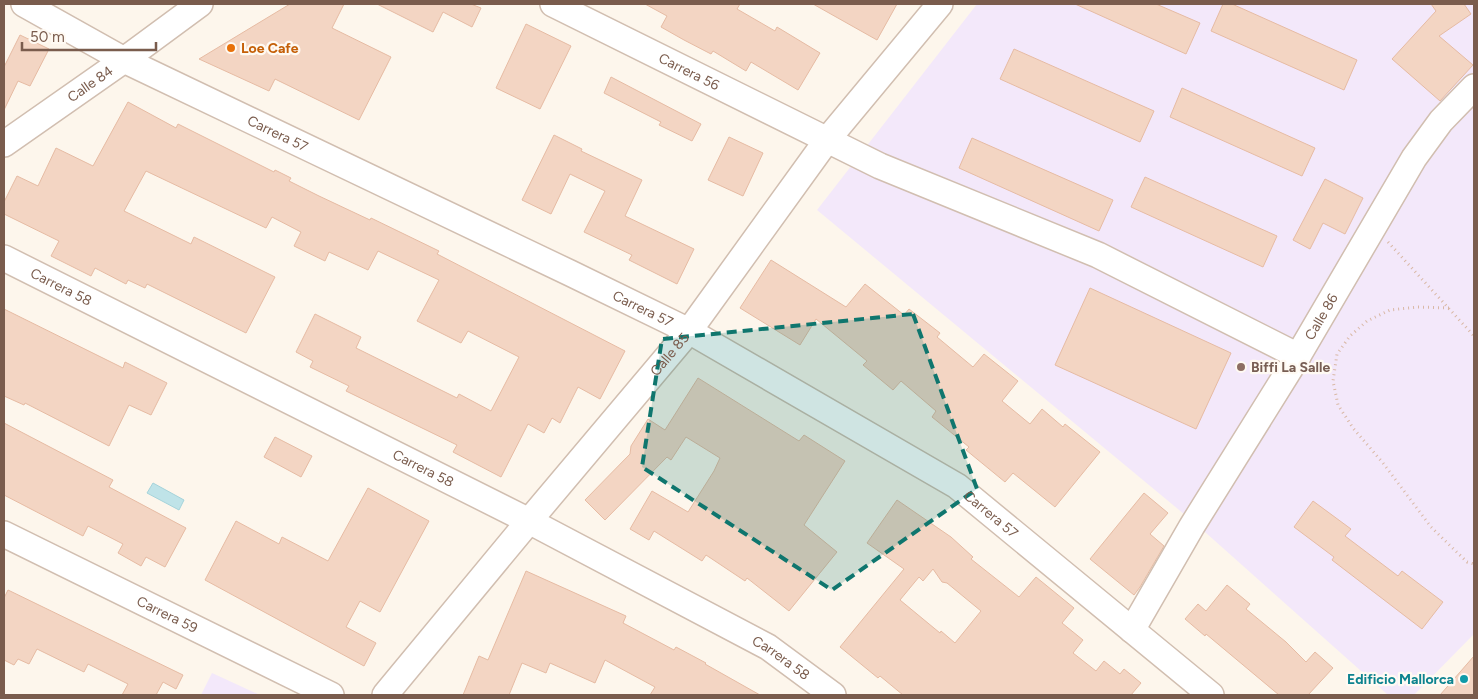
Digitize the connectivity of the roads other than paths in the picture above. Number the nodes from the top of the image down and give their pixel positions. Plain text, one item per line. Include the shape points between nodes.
1 (24, 4) edge
2 (200, 4) edge
3 (553, 4) edge
4 (940, 4) edge
5 (124, 60) junction
6 (1474, 87) edge
7 (827, 140) junction
8 (4, 144) edge
9 (4, 258) edge
10 (689, 332) junction
11 (1298, 356) junction
12 (529, 521) junction
13 (4, 534) edge
14 (1132, 630) junction
15 (331, 695) edge
16 (385, 695) edge
17 (832, 695) edge
18 (1211, 695) edge

1 - 5 street, Carrera 57
2 - 5 street, Calle 84
3 - 7 street, Carrera 56
4 - 7 street, Calle 85
5 - 8 street, Calle 84
5 - 10 street, Carrera 57
6 - 11 street, Calle 86 via 1441,121 1414,158
7 - 10 street, Calle 85
7 - 11 street, Carrera 56 via 880,166 1098,256
9 - 12 street, Carrera 58
10 - 12 street, Calle 85
10 - 14 street, Carrera 57 via 957,486
11 - 14 street, Calle 86 via 1192,526
12 - 16 street, Calle 85
12 - 17 street, Carrera 58 via 768,647
13 - 15 street, Carrera 59
14 - 18 street, Carrera 57

